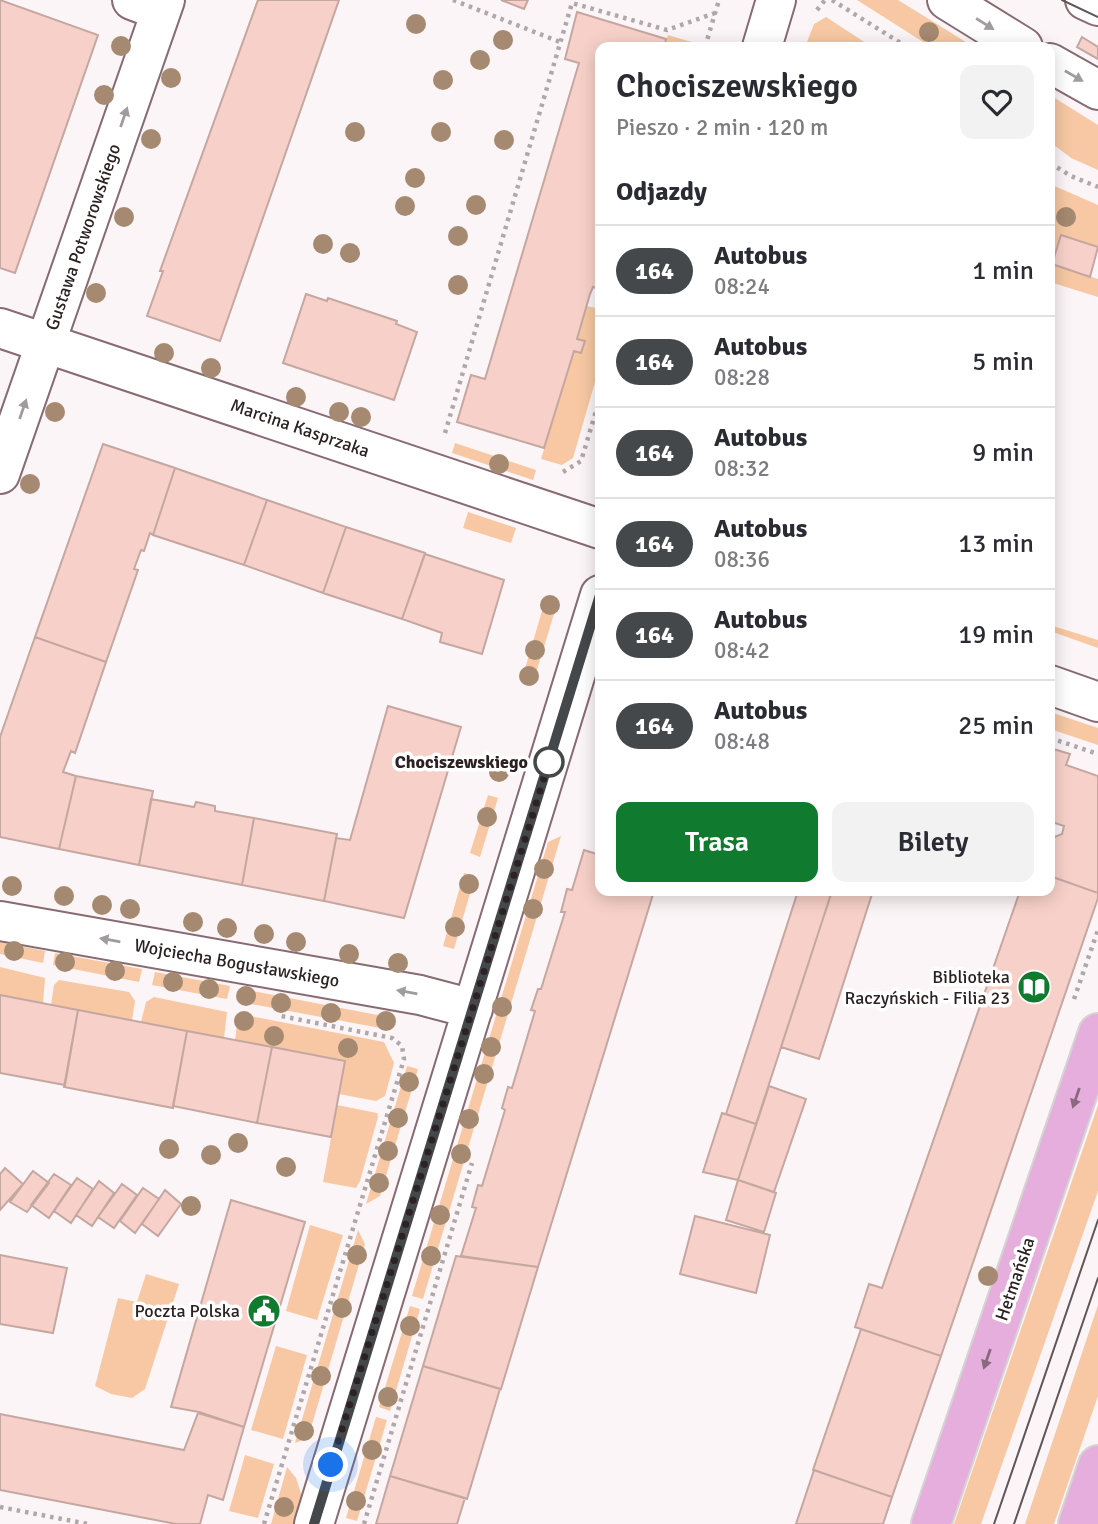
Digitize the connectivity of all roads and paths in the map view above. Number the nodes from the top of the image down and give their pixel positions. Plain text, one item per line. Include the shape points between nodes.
1 (453, 0) edge
2 (719, 0) edge
3 (776, 0) edge
4 (832, 0) edge
5 (947, 0) edge
6 (1085, 0) edge
7 (153, 4) edge
8 (1098, 6) edge
9 (715, 13) junction
10 (560, 42) junction
11 (706, 42) edge
12 (763, 42) edge
13 (899, 42) edge
14 (1015, 42) edge
15 (1055, 66) edge
16 (1098, 90) edge
17 (1055, 166) edge
18 (1098, 187) edge
19 (0, 328) edge
20 (46, 343) junction
21 (595, 415) edge
22 (432, 429) dead end
23 (445, 433) junction
24 (458, 438) dead end
25 (556, 470) dead end
26 (0, 474) edge
27 (595, 527) edge
28 (595, 611) edge
29 (1055, 687) edge
30 (1098, 702) edge
31 (1055, 740) edge
32 (1098, 754) edge
33 (0, 921) edge
34 (473, 1009) junction
35 (279, 1016) dead end
36 (1098, 1033) edge
37 (1098, 1465) edge
38 (0, 1507) edge
39 (88, 1524) edge
40 (264, 1524) edge
41 (314, 1524) edge
42 (930, 1524) edge
43 (1078, 1524) edge

1 - 10 path
2 - 9 path
3 - 12 street
4 - 13 path
5 -> 14 street
6 - 8 street
20 -> 7 street, Gustawa Potworowskiego
9 - 10 path via 667,30 572,3
9 - 11 path
10 - 23 path
15 -> 16 street
17 - 18 path
19 - 20 street, Marcina Kasprzaka
26 -> 20 street, Gustawa Potworowskiego
20 - 27 street, Marcina Kasprzaka
21 - 25 path via 581,461 563,472
22 - 23 path
23 - 24 path
28 - 34 street
29 - 30 street
31 - 32 path
34 -> 33 street, Wojciecha Bogusławskiego via 421,995
34 - 41 street
35 - 40 path via 392,1038 401,1046 404,1059
36 -> 42 main road, Hetmańska
37 - 43 main road
38 - 39 path

